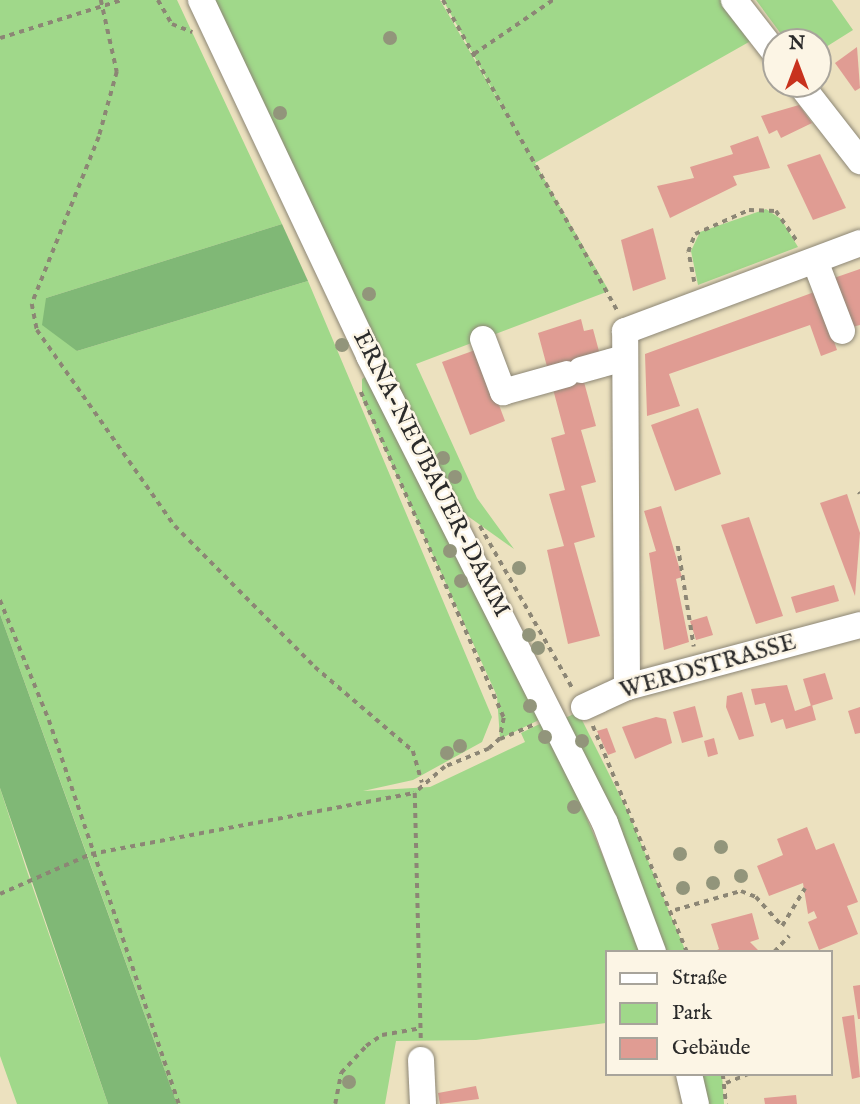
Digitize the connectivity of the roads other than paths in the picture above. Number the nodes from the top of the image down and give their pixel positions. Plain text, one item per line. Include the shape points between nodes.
1 (201, 0) edge
2 (734, 0) edge
3 (762, 36) edge
4 (811, 98) edge
5 (860, 162) edge
6 (860, 243) edge
7 (811, 263) junction
8 (842, 331) dead end
9 (483, 340) dead end
10 (624, 358) junction
11 (860, 625) edge
12 (627, 687) junction
13 (584, 707) road end
14 (652, 950) edge
15 (421, 1060) road end
16 (689, 1076) edge
17 (423, 1104) edge
18 (696, 1104) edge

1 - 14 street, ERNA-NEUBAUER-DAMM via 369,356 606,823
2 - 3 street
4 - 5 street
6 - 7 street
7 - 8 street
7 - 10 street via 625,331
9 - 10 street via 503,392
10 - 12 street
11 - 12 street, WERDSTRASSE
12 - 13 street, WERDSTRASSE
15 - 17 street
16 - 18 street

